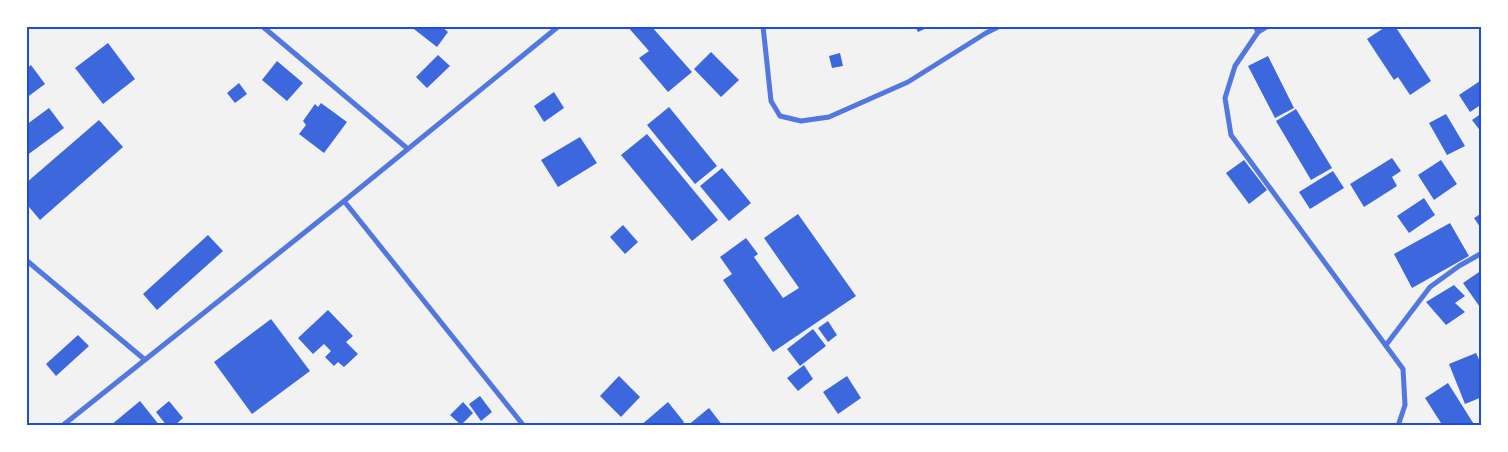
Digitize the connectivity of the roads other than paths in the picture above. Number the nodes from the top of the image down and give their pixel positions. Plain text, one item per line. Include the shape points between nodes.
1 (262, 26) edge
2 (559, 26) edge
3 (763, 26) edge
4 (1000, 26) edge
5 (1268, 26) edge
6 (1257, 29) edge
7 (408, 149) junction
8 (344, 200) junction
9 (1482, 253) edge
10 (26, 260) edge
11 (1386, 345) junction
12 (144, 359) junction
13 (62, 426) edge
14 (524, 426) edge
15 (1398, 426) edge

1 - 7 street
2 - 7 street
3 - 4 street via 771,101 780,116 801,122 829,117 908,82
5 - 6 street
6 - 11 street via 1235,66 1225,98 1231,135
7 - 8 street
8 - 12 street
8 - 14 street
9 - 11 street via 1430,287
10 - 12 street
11 - 15 street via 1403,369 1405,405
12 - 13 street

